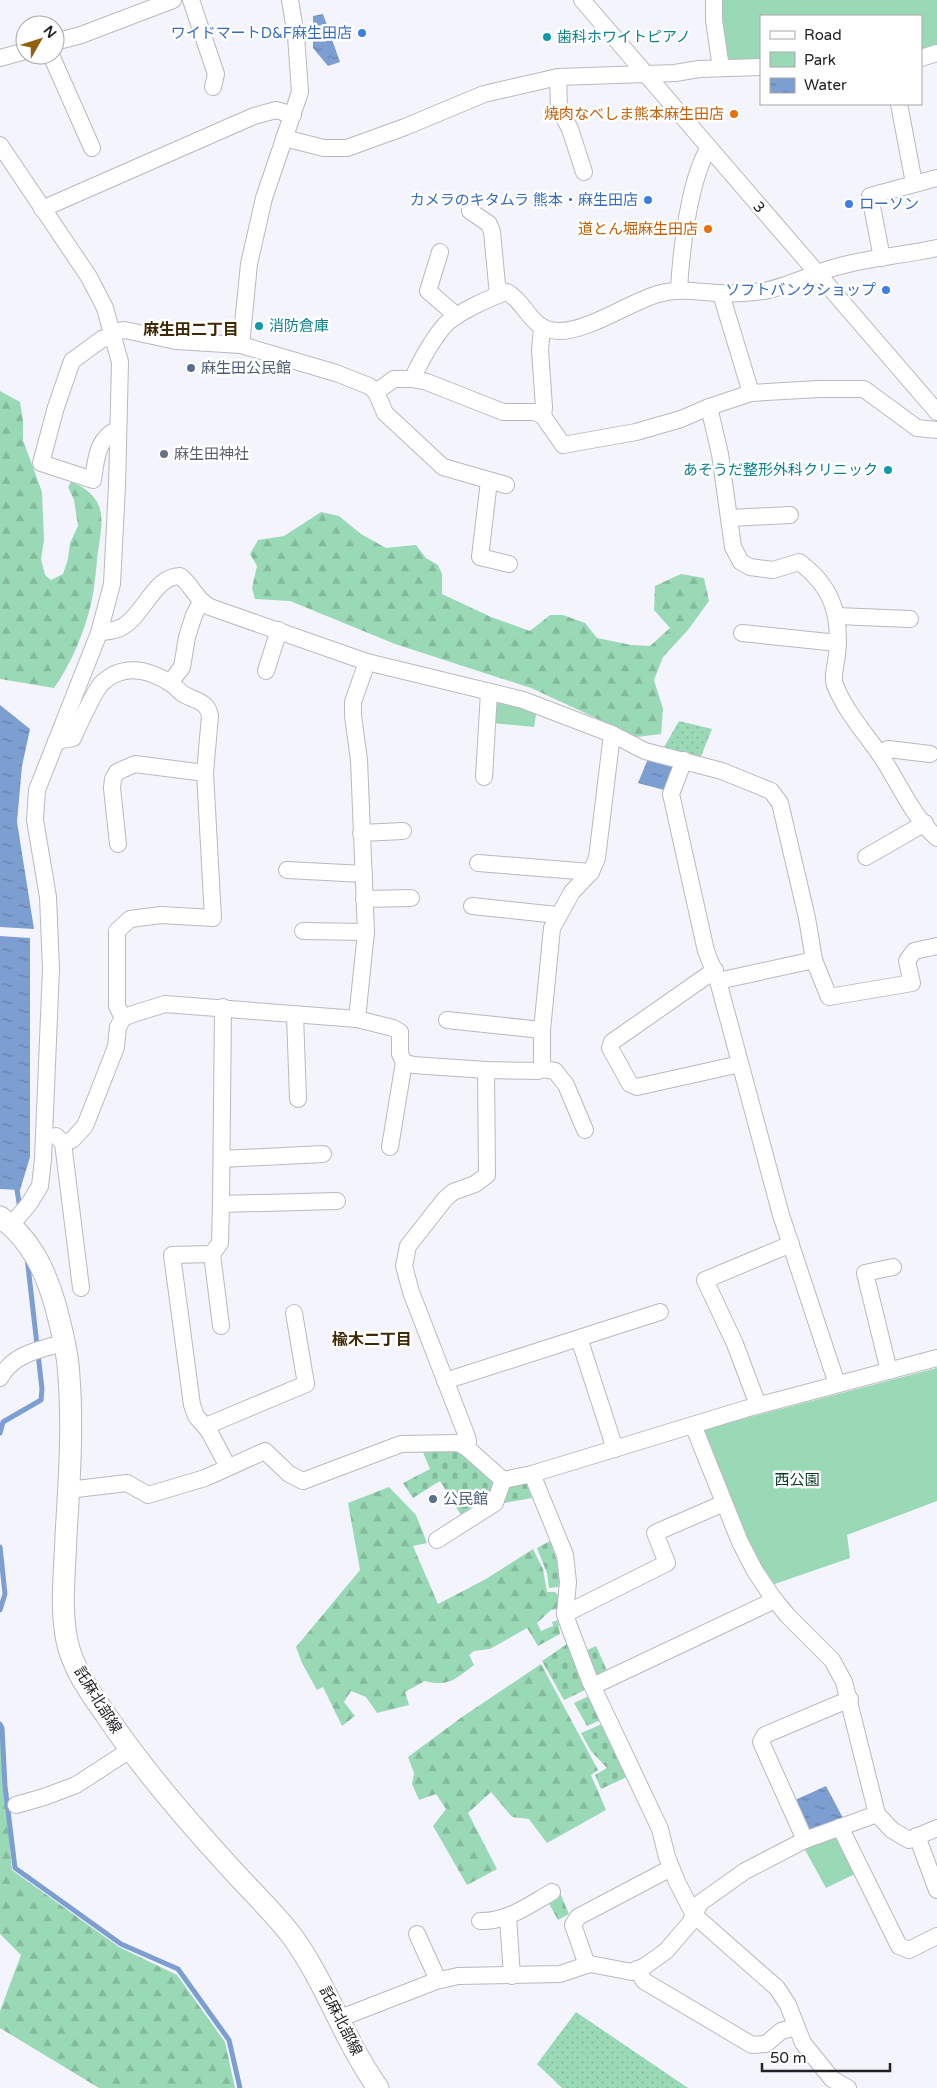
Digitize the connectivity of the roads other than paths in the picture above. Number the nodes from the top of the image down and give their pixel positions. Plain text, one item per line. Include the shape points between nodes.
1 (173, 0) edge
2 (191, 0) edge
3 (290, 0) edge
4 (714, 0) edge
5 (585, 1) edge
6 (141, 6) edge
7 (65, 39) edge
8 (15, 53) edge
9 (937, 53) edge
10 (0, 58) edge
11 (922, 58) edge
12 (55, 65) edge
13 (760, 67) edge
14 (721, 68) junction
15 (644, 74) junction
16 (558, 77) junction
17 (213, 87) dead end
18 (899, 105) edge
19 (293, 115) junction
20 (284, 138) junction
21 (0, 146) edge
22 (92, 148) dead end
23 (708, 149) junction
24 (584, 172) dead end
25 (937, 178) edge
26 (914, 183) junction
27 (42, 209) junction
28 (470, 211) dead end
29 (937, 248) edge
30 (440, 252) dead end
31 (882, 258) junction
32 (817, 273) junction
33 (679, 290) junction
34 (721, 294) junction
35 (498, 295) junction
36 (457, 316) junction
37 (542, 328) junction
38 (113, 335) junction
39 (241, 345) junction
40 (412, 379) junction
41 (376, 392) junction
42 (751, 393) junction
43 (709, 407) junction
44 (937, 412) edge
45 (543, 416) junction
46 (118, 429) junction
47 (937, 430) edge
48 (489, 482) junction
49 (506, 485) dead end
50 (790, 515) dead end
51 (730, 518) junction
52 (509, 564) dead end
53 (201, 602) junction
54 (837, 616) junction
55 (910, 619) dead end
56 (279, 630) junction
57 (99, 633) junction
58 (742, 633) dead end
59 (838, 643) junction
60 (367, 662) junction
61 (266, 671) dead end
62 (170, 683) junction
63 (489, 692) junction
64 (612, 734) junction
65 (56, 741) junction
66 (879, 753) junction
67 (930, 754) dead end
68 (684, 760) junction
69 (205, 773) junction
70 (484, 777) dead end
71 (924, 823) junction
72 (403, 830) dead end
73 (362, 833) junction
74 (937, 838) edge
75 (118, 844) dead end
76 (866, 857) dead end
77 (478, 863) dead end
78 (287, 870) dead end
79 (591, 872) junction
80 (364, 874) junction
81 (411, 898) dead end
82 (364, 899) junction
83 (472, 906) dead end
84 (557, 915) junction
85 (303, 931) dead end
86 (366, 932) junction
87 (937, 946) edge
88 (814, 960) junction
89 (716, 975) junction
90 (223, 1008) junction
91 (295, 1015) junction
92 (123, 1018) junction
93 (357, 1019) junction
94 (447, 1020) dead end
95 (542, 1030) junction
96 (404, 1062) junction
97 (740, 1064) junction
98 (542, 1069) junction
99 (486, 1070) junction
100 (298, 1099) dead end
101 (585, 1130) dead end
102 (44, 1132) junction
103 (63, 1143) junction
104 (390, 1147) dead end
105 (323, 1154) dead end
106 (222, 1159) junction
107 (337, 1201) dead end
108 (221, 1204) junction
109 (6, 1221) edge
110 (791, 1244) junction
111 (212, 1254) junction
112 (893, 1267) dead end
113 (81, 1288) dead end
114 (660, 1312) dead end
115 (294, 1313) dead end
116 (221, 1326) dead end
117 (579, 1338) junction
118 (63, 1343) junction
119 (937, 1358) edge
120 (889, 1371) junction
121 (0, 1378) edge
122 (446, 1381) junction
123 (837, 1384) junction
124 (758, 1405) junction
125 (206, 1426) junction
126 (693, 1426) junction
127 (467, 1448) junction
128 (615, 1449) junction
129 (228, 1467) junction
130 (532, 1474) junction
131 (502, 1480) junction
132 (68, 1490) junction
133 (724, 1503) junction
134 (436, 1540) dead end
135 (775, 1600) junction
136 (565, 1614) junction
137 (593, 1686) junction
138 (850, 1699) junction
139 (130, 1750) junction
140 (16, 1805) dead end
141 (877, 1814) junction
142 (840, 1827) junction
143 (937, 1828) edge
144 (917, 1836) junction
145 (805, 1840) junction
146 (671, 1868) junction
147 (937, 1890) edge
148 (552, 1892) dead end
149 (694, 1915) junction
150 (508, 1917) junction
151 (480, 1921) dead end
152 (417, 1934) dead end
153 (937, 1936) edge
154 (587, 1965) junction
155 (637, 1969) junction
156 (512, 1976) junction
157 (438, 1980) junction
158 (338, 2019) junction
159 (796, 2027) junction
160 (371, 2085) edge
161 (848, 2088) edge

1 - 6 street
2 - 17 street via 216,74
3 - 19 street via 300,85
4 - 14 street
5 - 15 street, 3
6 - 7 street
8 - 10 street
9 - 11 street
12 - 22 street
13 - 14 street
14 - 15 street
15 - 16 street
15 - 23 street, 3
16 - 20 street via 484,94 347,148 324,148
16 - 24 street via 559,108 570,129
18 - 26 street
19 - 20 street
19 - 27 street via 276,110 254,116
20 - 39 street via 264,198 249,264
21 - 27 street
23 - 32 street, 3
23 - 33 street via 700,164 692,195 680,261
25 - 26 street
26 - 31 street via 870,196
27 - 38 street via 89,278 105,308
28 - 35 street via 488,224 492,232
29 - 31 street
30 - 36 street via 428,291
31 - 32 street
32 - 34 street via 765,291
32 - 44 street, 3
33 - 34 street
33 - 37 street via 657,294 578,327 560,331
34 - 42 street
35 - 36 street
35 - 37 street via 507,292 516,297 532,320
36 - 40 street via 435,338
37 - 45 street
38 - 39 street via 124,330 176,341
38 - 46 street via 120,362
38 - 46 street via 102,339 72,361 41,463 93,480 98,448 110,432
39 - 41 street via 336,373
40 - 41 street via 394,379
40 - 45 street via 503,412 535,412
41 - 48 street via 385,413 443,467
42 - 43 street
42 - 47 street via 864,389 917,428
43 - 45 street via 636,432 563,445
43 - 51 street
46 - 57 street via 112,584
48 - 49 street
48 - 52 street via 480,557
50 - 51 street
51 - 54 street via 733,547 741,562 750,567 773,570 799,562 812,572 831,598
53 - 56 street
53 - 57 street via 189,583 180,576 171,576 122,627
53 - 62 street via 187,637 182,667
54 - 55 street
54 - 59 street
56 - 60 street
56 - 61 street
57 - 65 street
58 - 59 street
59 - 66 street via 834,683
60 - 63 street
60 - 73 street via 354,702 353,716 359,760
62 - 65 street via 158,675 124,669 101,683 72,738
62 - 69 street via 209,709
63 - 64 street via 523,700
63 - 70 street
64 - 68 street via 645,751
64 - 79 street via 598,858
65 - 102 street via 37,790 35,820 48,897 51,969
66 - 67 street via 888,749
66 - 71 street
68 - 88 street via 771,791 780,802
68 - 89 street via 671,794 706,951
69 - 75 street via 135,764 117,772 112,788
69 - 92 street via 213,918 160,915 130,919 117,932 117,1006
71 - 74 street
71 - 76 street
72 - 73 street
73 - 80 street
77 - 79 street
78 - 80 street
79 - 84 street
80 - 82 street
81 - 82 street
82 - 86 street
83 - 84 street
84 - 95 street via 552,928
85 - 86 street
86 - 93 street
87 - 88 street via 914,951 906,962 912,984 829,997
88 - 89 street
89 - 97 street
89 - 97 street via 612,1042 610,1048 630,1084 637,1087
90 - 91 street
90 - 92 street via 166,1004
90 - 106 street
91 - 93 street
91 - 100 street
92 - 103 street via 118,1026 116,1047 85,1126 72,1140
93 - 96 street via 400,1032 400,1054
94 - 95 street
95 - 98 street
96 - 99 street
96 - 104 street
97 - 110 street
98 - 99 street via 538,1072
98 - 101 street via 556,1071 566,1085
99 - 122 street via 487,1175 445,1199 408,1246 405,1256 406,1279
102 - 103 street via 55,1134
102 - 109 street via 40,1186 29,1204
103 - 113 street
105 - 106 street
106 - 108 street
107 - 108 street
108 - 111 street via 220,1243
109 - 118 main road, 託麻北部線 via 38,1260 48,1279
110 - 123 street
110 - 124 street via 705,1280 735,1344
111 - 116 street
111 - 125 street via 172,1255 192,1405 196,1416
112 - 120 street via 865,1273
114 - 117 street
115 - 125 street via 306,1384
117 - 122 street
117 - 128 street
118 - 121 street via 18,1357
118 - 132 main road, 託麻北部線 via 69,1374
119 - 120 street
120 - 123 street
122 - 127 street via 466,1434
123 - 124 street
124 - 126 street
125 - 129 street
126 - 128 street
126 - 133 street
127 - 129 street via 458,1443 401,1444 303,1481 288,1474 265,1451
127 - 131 street
128 - 130 street
129 - 132 street via 205,1478 148,1495 127,1483
130 - 131 street
130 - 136 street via 565,1555 568,1582
131 - 134 street via 494,1503
132 - 139 main road, 託麻北部線 via 63,1600 67,1641 88,1689
133 - 135 street via 755,1571
133 - 136 street via 655,1533 667,1563
135 - 137 street
135 - 138 street via 832,1660
136 - 137 street
137 - 146 street via 660,1829
138 - 141 street
138 - 145 street via 765,1735 761,1742
139 - 140 street via 76,1785
139 - 158 main road, 託麻北部線 via 291,1936 318,1977
141 - 142 street
141 - 144 street via 900,1836 909,1840
142 - 145 street
142 - 153 street via 899,1946 909,1950
143 - 144 street
144 - 147 street
145 - 149 street via 745,1871 700,1903
146 - 149 street
146 - 154 street via 578,1917 573,1925
148 - 150 street
149 - 155 street via 666,1951
149 - 159 street via 777,1988 788,2004
150 - 151 street
150 - 156 street
152 - 157 street
154 - 155 street via 632,1972
154 - 156 street via 560,1974
155 - 159 street via 644,1981 752,2045 766,2044 780,2032
156 - 157 street via 458,1976
157 - 158 street
158 - 160 main road, 託麻北部線
159 - 161 street via 803,2043 832,2079

